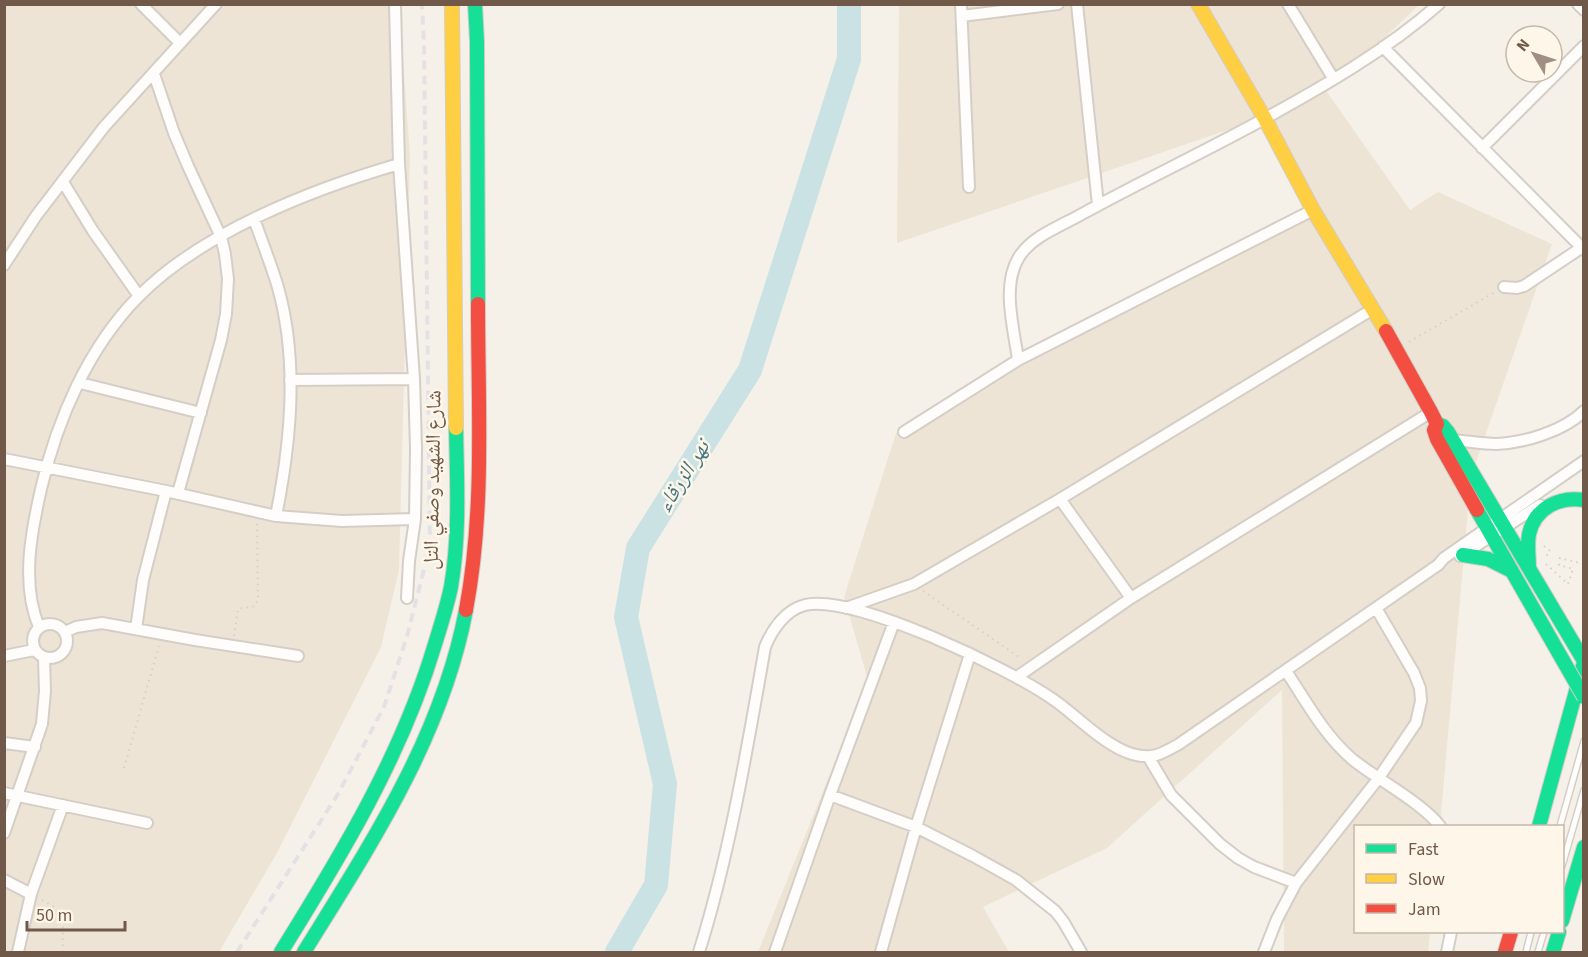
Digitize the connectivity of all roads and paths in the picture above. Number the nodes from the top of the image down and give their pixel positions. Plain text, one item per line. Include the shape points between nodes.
1 (141, 4) edge
2 (216, 4) edge
3 (395, 4) edge
4 (452, 4) edge
5 (475, 4) edge
6 (1058, 4) edge
7 (1077, 4) edge
8 (1198, 4) edge
9 (1288, 4) edge
10 (1439, 4) edge
11 (1578, 4) edge
12 (961, 10) edge
13 (1584, 10) edge
14 (180, 43) junction
15 (1584, 46) edge
16 (1383, 47) junction
17 (154, 74) junction
18 (1333, 78) junction
19 (1265, 119) junction
20 (1482, 148) junction
21 (399, 164) junction
22 (63, 182) junction
23 (969, 187) dead end
24 (1098, 205) junction
25 (1313, 210) junction
26 (254, 219) junction
27 (221, 237) junction
28 (1582, 249) edge
29 (4, 265) edge
30 (1504, 287) joint
31 (140, 296) junction
32 (1373, 309) junction
33 (1396, 350) junction
34 (1017, 360) junction
35 (414, 379) junction
36 (290, 380) junction
37 (80, 383) junction
38 (1584, 411) edge
39 (201, 413) junction
40 (1434, 418) junction
41 (904, 432) dead end
42 (1453, 440) junction
43 (4, 459) edge
44 (1584, 462) edge
45 (46, 468) junction
46 (172, 492) junction
47 (1060, 499) junction
48 (1558, 500) junction
49 (1584, 500) edge
50 (258, 513) junction
51 (276, 516) junction
52 (415, 519) junction
53 (1503, 523) junction
54 (1490, 532) junction
55 (1462, 555) junction
56 (1584, 564) edge
57 (1438, 565) junction
58 (1529, 568) junction
59 (1512, 571) junction
60 (1560, 578) dead end
61 (914, 584) junction
62 (407, 598) dead end
63 (1131, 598) junction
64 (846, 608) junction
65 (1376, 608) junction
66 (894, 622) junction
67 (39, 627) junction
68 (136, 629) junction
69 (65, 632) junction
70 (162, 634) junction
71 (233, 645) junction
72 (34, 650) junction
73 (970, 654) junction
74 (4, 656) edge
75 (298, 656) dead end
76 (44, 658) junction
77 (1584, 661) edge
78 (1031, 666) junction
79 (1286, 671) junction
80 (1017, 677) junction
81 (1584, 697) edge
82 (1584, 741) edge
83 (4, 743) edge
84 (36, 747) junction
85 (1149, 758) junction
86 (124, 768) dead end
87 (1378, 779) junction
88 (1584, 790) edge
89 (4, 793) edge
90 (17, 795) junction
91 (830, 795) junction
92 (63, 805) junction
93 (147, 823) dead end
94 (1439, 825) edge
95 (1539, 825) edge
96 (1560, 825) edge
97 (916, 827) junction
98 (4, 833) edge
99 (1584, 847) edge
100 (1564, 862) edge
101 (4, 880) edge
102 (1296, 883) junction
103 (31, 894) junction
104 (1564, 917) edge
105 (1451, 933) edge
106 (1511, 933) edge
107 (1531, 933) edge
108 (1544, 933) edge
109 (1559, 933) edge
110 (18, 952) edge
111 (63, 952) edge
112 (280, 952) edge
113 (304, 952) edge
114 (699, 952) edge
115 (775, 952) edge
116 (881, 952) edge
117 (1081, 952) edge
118 (1264, 952) edge
119 (1447, 952) edge
120 (1505, 952) edge
121 (1526, 952) edge
122 (1538, 952) edge
123 (1553, 952) edge

1 - 14 street
2 - 14 street
3 - 21 street
4 - 112 main road, شارع الشهيد وصفي التل via 457,512 451,585 412,715 389,764
5 - 113 main road, شارع الشهيد وصفي التل via 478,508 466,605 455,658 430,729 394,801
6 - 12 street
7 - 24 street
8 - 19 main road
9 - 18 street
10 - 16 street
11 - 13 street
12 - 23 street
14 - 17 street
15 - 20 street
16 - 18 street
16 - 20 street
17 - 22 street via 104,127
17 - 27 street via 188,166
18 - 19 street
19 - 24 street
19 - 25 main road
20 - 28 street
21 - 26 street via 353,177
21 - 35 street
22 - 29 street
22 - 31 street
24 - 34 street via 1035,240 1014,266 1010,293
25 - 32 main road
25 - 34 street
26 - 27 street
26 - 36 street via 284,315
27 - 31 street via 166,273
27 - 39 street via 228,269 226,314
28 - 30 street via 1524,286
30 - 33 path
31 - 37 street via 98,349
32 - 33 main road
32 - 47 street
33 - 40 main road
34 - 41 street
35 - 36 street
35 - 52 street
36 - 51 street via 287,454
37 - 39 street
37 - 45 street
38 - 42 street via 1558,429 1533,437 1496,444
39 - 46 street
40 - 42 main road
40 - 54 main road via 1437,439
40 - 63 street
42 - 53 main road
43 - 45 street
44 - 53 street
45 - 46 street
45 - 67 street via 30,559 30,594
46 - 50 street
46 - 68 street via 143,580
47 - 61 street
47 - 63 street
48 - 49 main road
48 - 53 street
48 - 58 main road via 1534,522
50 - 51 street
50 - 71 path via 258,600 255,606 237,610
51 - 52 street via 342,521
52 - 62 street
53 - 54 street
53 - 58 main road
54 - 55 street
54 - 57 street
54 - 59 main road
55 - 57 street
55 - 59 main road via 1488,559
56 - 60 path via 1560,558 1559,565 1572,569 1568,584
57 - 65 street
58 - 77 main road
59 - 81 main road, bridge
61 - 64 street
61 - 78 path
63 - 78 street
64 - 66 street
64 - 114 street via 802,606 782,620 770,635 724,862
65 - 79 street
65 - 87 street via 1414,673 1421,701 1416,723
66 - 73 street
66 - 91 street
67 - 69 street via 53,624
67 - 72 street via 32,641
68 - 69 street via 96,622
68 - 70 street
69 - 76 street via 65,649 56,657
70 - 71 street
70 - 86 path
71 - 75 street
72 - 74 street
72 - 76 street
73 - 80 street
73 - 97 street
76 - 84 street via 45,709
77 - 95 main road
78 - 80 street
79 - 85 street via 1179,744
79 - 87 street via 1331,737
80 - 85 street via 1117,747
82 - 96 lane
83 - 84 street
84 - 90 street
85 - 102 street via 1171,795 1220,844 1246,862
87 - 94 street via 1427,812
87 - 102 street
88 - 100 lane
89 - 90 street
90 - 92 street
90 - 98 street
91 - 97 street
91 - 115 street
92 - 93 street
92 - 103 street
97 - 116 street
97 - 117 street via 1016,880 1042,899 1063,921
99 - 104 main road
101 - 103 street
102 - 118 street
103 - 110 street
103 - 111 path via 62,916
105 - 119 street
106 - 120 main road
107 - 121 lane
108 - 122 lane
109 - 123 main road

